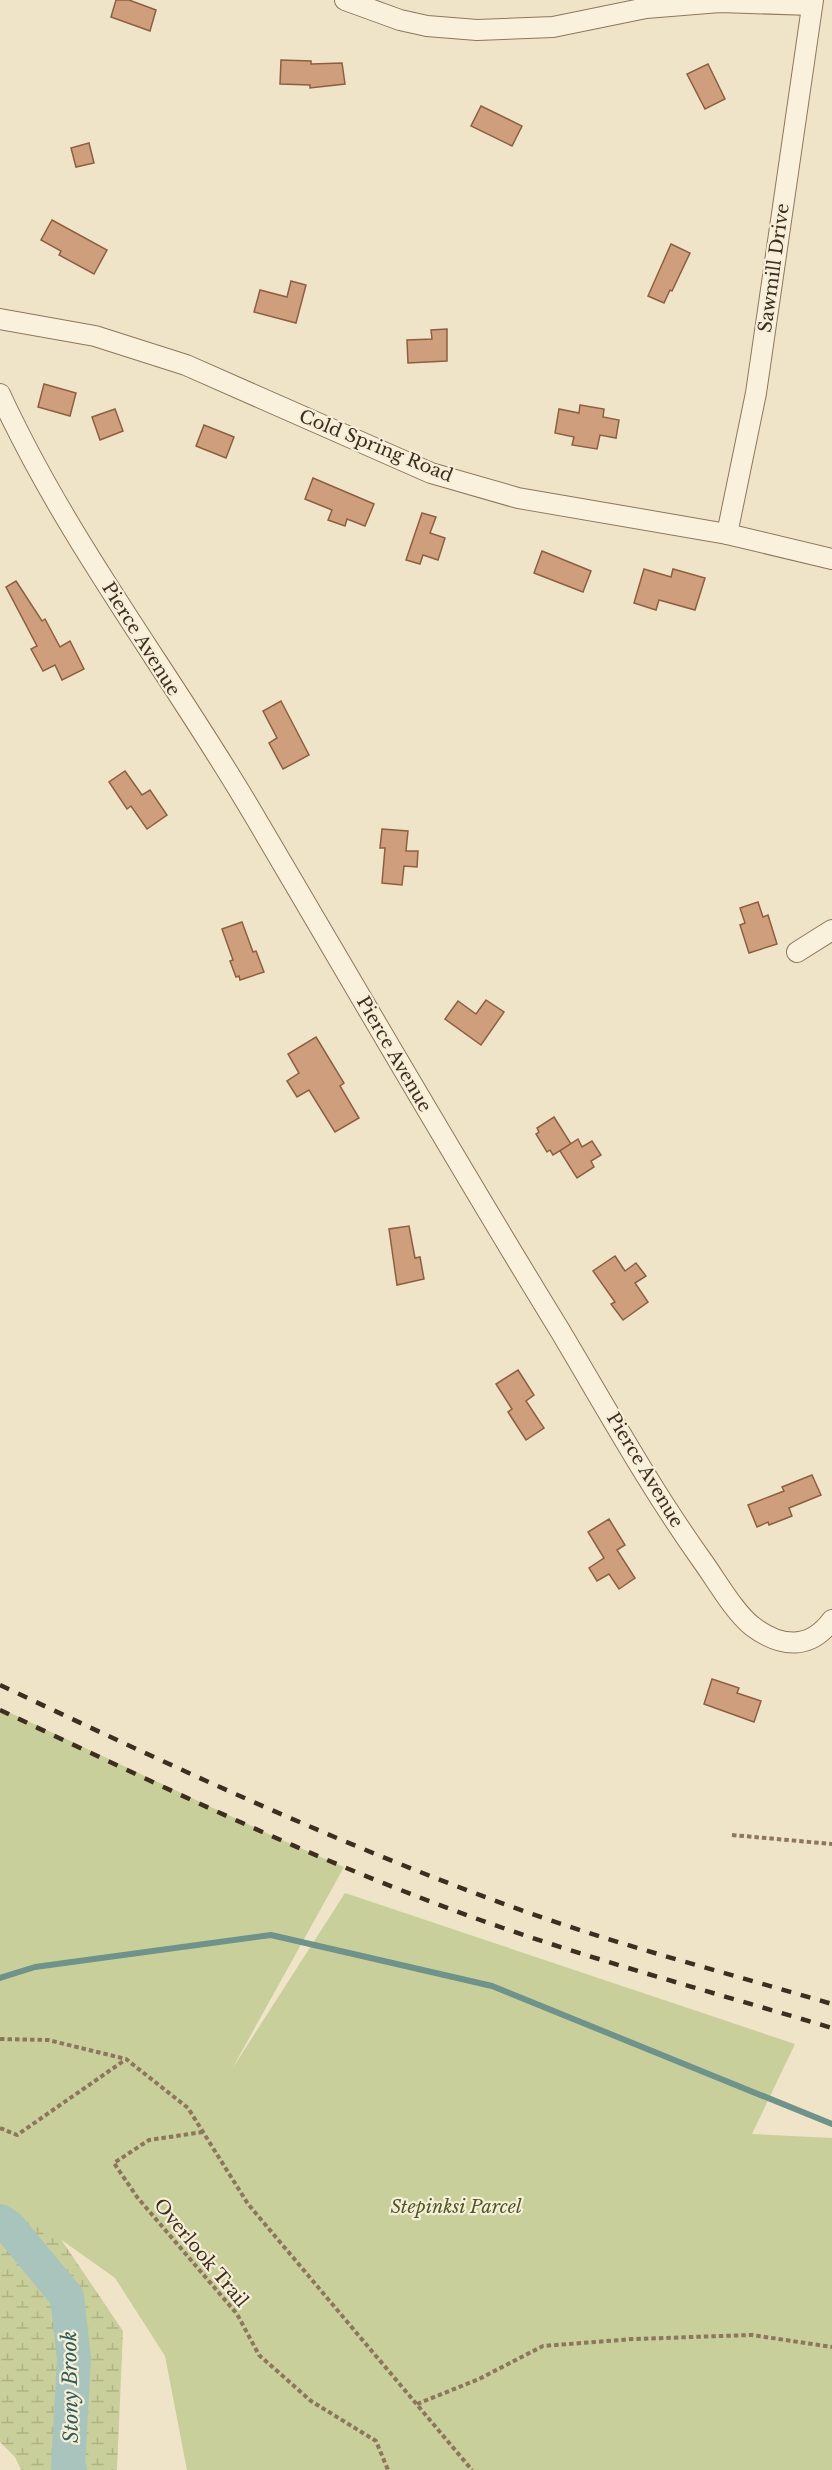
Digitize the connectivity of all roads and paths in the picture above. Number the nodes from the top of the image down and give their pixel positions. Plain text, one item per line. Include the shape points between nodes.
1 (345, 0) edge
2 (813, 3) edge
3 (0, 319) edge
4 (0, 394) edge
5 (727, 534) junction
6 (832, 559) edge
7 (832, 930) edge
8 (797, 952) dead end
9 (832, 1620) edge
10 (732, 1835) dead end
11 (832, 1844) edge
12 (0, 2039) edge
13 (126, 2059) junction
14 (0, 2128) edge
15 (203, 2132) junction
16 (832, 2347) edge
17 (417, 2404) junction
18 (388, 2470) edge
19 (472, 2470) edge

1 - 2 street via 400,20 477,30 553,27 646,8 720,2
2 - 5 street, Sawmill Drive via 756,393
3 - 5 street, Cold Spring Road via 96,336 186,365 442,476 518,498
4 - 9 street, Pierce Avenue via 26,450 253,814 446,1144 684,1535 752,1626 795,1644 816,1637
5 - 6 street, Cold Spring Road
7 - 8 street
10 - 11 path
12 - 13 path via 48,2040
13 - 14 path via 16,2135
13 - 15 path via 188,2108
15 - 17 path via 248,2204
15 - 18 path, Overlook Trail via 149,2140 114,2163 150,2213 237,2314 259,2355 311,2401 376,2441
16 - 17 path via 752,2335 543,2346 479,2379
17 - 19 path

